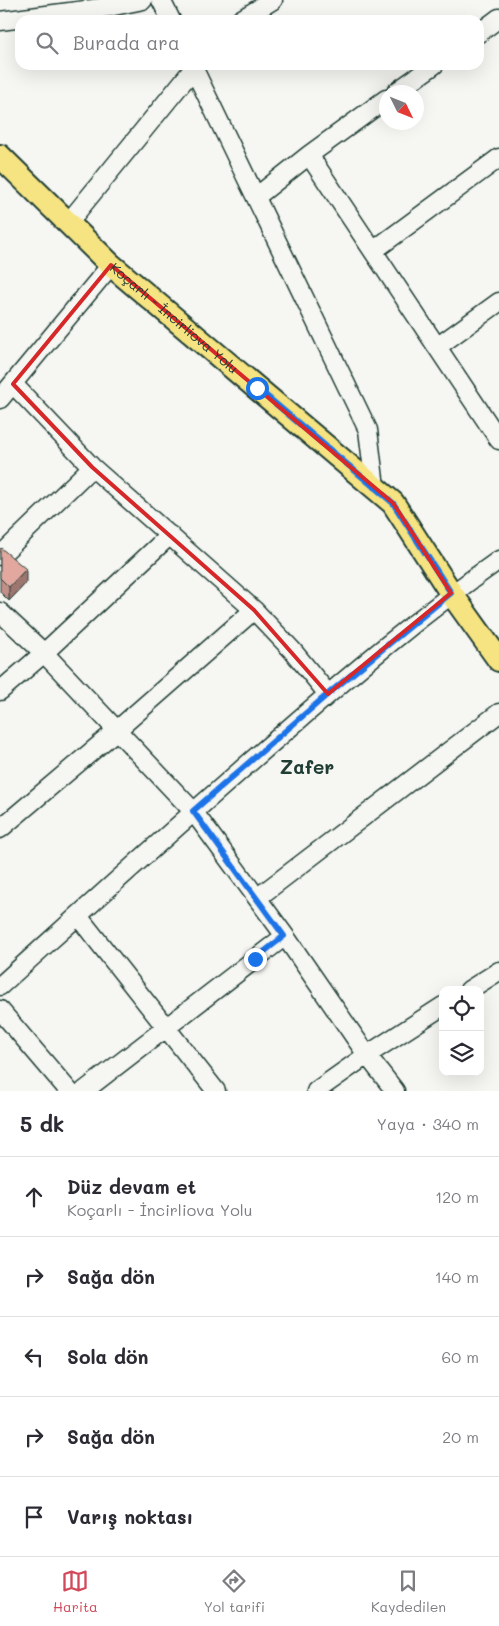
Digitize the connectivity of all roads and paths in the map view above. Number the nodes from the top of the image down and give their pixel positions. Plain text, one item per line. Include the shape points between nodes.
1 (143, 0) edge
2 (161, 0) edge
3 (273, 0) edge
4 (50, 15) edge
5 (168, 15) edge
6 (248, 15) edge
7 (499, 18) edge
8 (15, 19) edge
9 (0, 21) edge
10 (484, 29) edge
11 (191, 70) edge
12 (194, 70) edge
13 (427, 70) edge
14 (406, 85) edge
15 (379, 104) edge
16 (309, 155) junction
17 (0, 156) edge
18 (499, 158) edge
19 (256, 198) junction
20 (68, 223) junction
21 (373, 251) junction
22 (111, 265) junction
23 (499, 302) edge
24 (437, 347) junction
25 (13, 384) junction
26 (0, 399) edge
27 (499, 440) edge
28 (92, 467) junction
29 (374, 487) junction
30 (170, 535) junction
31 (0, 556) edge
32 (499, 560) edge
33 (451, 593) junction
34 (254, 610) junction
35 (0, 612) edge
36 (44, 653) junction
37 (499, 660) edge
38 (0, 691) edge
39 (328, 694) junction
40 (499, 713) edge
41 (117, 730) junction
42 (193, 811) junction
43 (0, 829) edge
44 (257, 898) junction
45 (78, 916) junction
46 (284, 936) junction
47 (499, 971) edge
48 (0, 986) edge
49 (475, 986) edge
50 (439, 1009) edge
51 (0, 1010) edge
52 (166, 1028) junction
53 (367, 1055) junction
54 (69, 1091) edge
55 (84, 1091) edge
56 (216, 1091) edge
57 (316, 1091) edge
58 (395, 1091) edge

1 - 4 street
2 - 5 street
3 - 6 street
7 - 10 street
8 - 9 street
11 - 20 street
12 - 19 street
13 - 14 street
15 - 16 street
16 - 19 street
16 - 21 street
17 - 20 main road, Koçarlı - İncirliova Yolu
18 - 21 street
19 - 29 street via 368,430
20 - 22 main road, Koçarlı - İncirliova Yolu
21 - 24 street
22 - 25 street
22 - 29 main road, Koçarlı - İncirliova Yolu
23 - 24 street
24 - 27 street
25 - 26 street
25 - 28 street
28 - 30 street
28 - 31 street
29 - 33 main road, Koçarlı - İncirliova Yolu via 393,503
30 - 34 street
30 - 36 street
32 - 33 street
33 - 37 main road, Koçarlı - İncirliova Yolu
33 - 39 street
34 - 39 street
34 - 41 street
35 - 36 street
36 - 38 street
36 - 41 street
39 - 42 street
40 - 44 street
41 - 42 street
41 - 43 street
42 - 44 street
42 - 45 street
44 - 46 street
45 - 48 street
45 - 52 street
46 - 52 street
46 - 53 street
47 - 49 street
50 - 53 street
51 - 54 street
52 - 55 street
52 - 56 street
53 - 57 street
53 - 58 street

